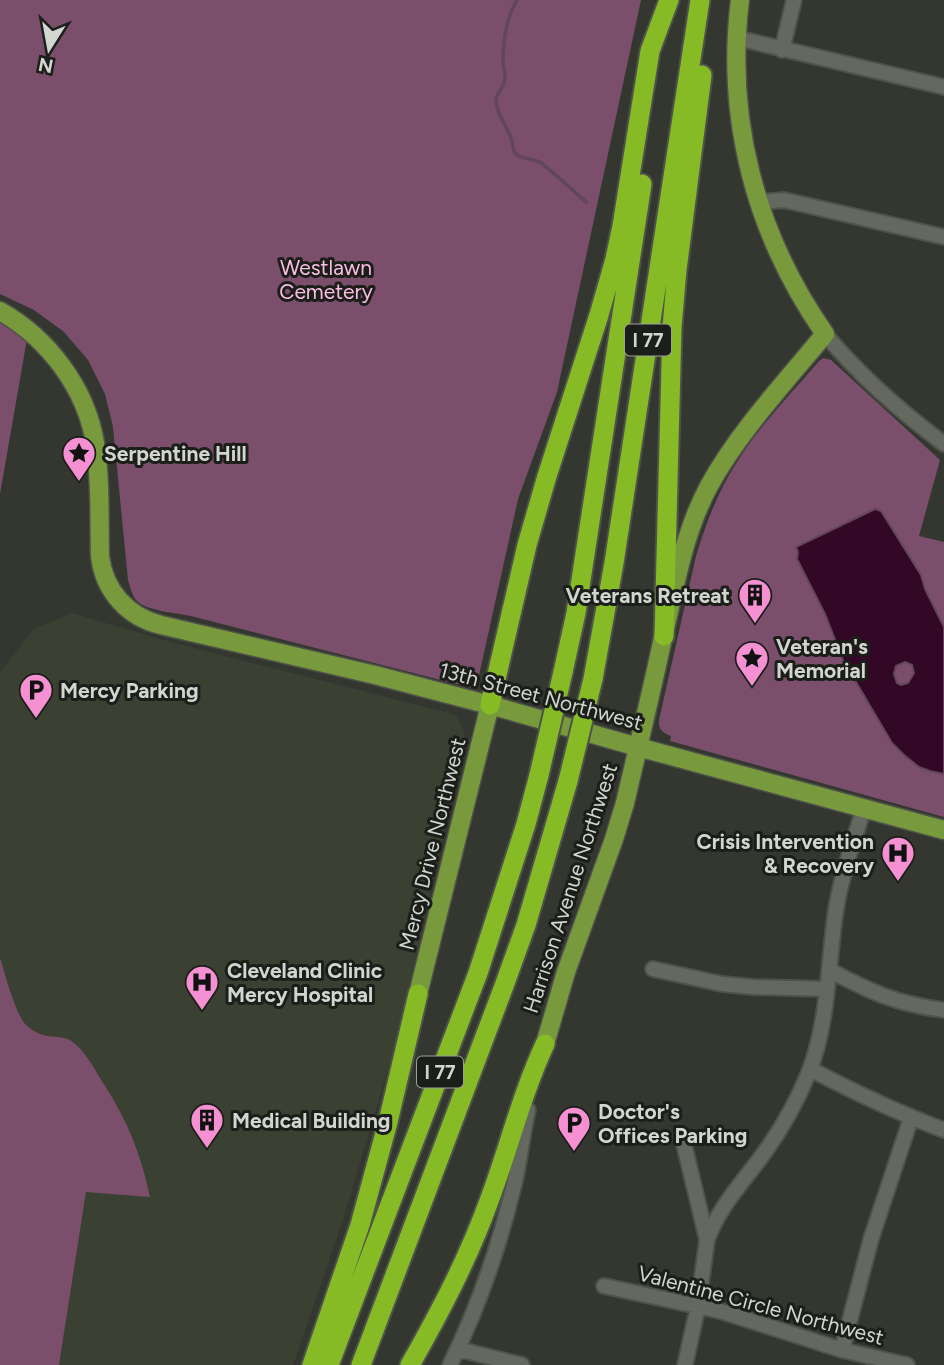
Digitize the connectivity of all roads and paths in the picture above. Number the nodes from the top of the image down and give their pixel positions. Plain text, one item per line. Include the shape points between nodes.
1 (670, 0) edge
2 (701, 0) edge
3 (712, 0) edge
4 (740, 0) edge
5 (794, 0) edge
6 (737, 38) junction
7 (782, 50) junction
8 (944, 88) edge
9 (758, 202) junction
10 (944, 237) edge
11 (0, 311) edge
12 (825, 334) junction
13 (944, 444) edge
14 (664, 636) junction
15 (490, 705) junction
16 (638, 747) junction
17 (864, 808) junction
18 (944, 830) edge
19 (653, 969) dead end
20 (829, 970) junction
21 (827, 989) junction
22 (418, 994) joint
23 (944, 1010) edge
24 (545, 1044) junction
25 (810, 1069) junction
26 (911, 1118) junction
27 (944, 1130) edge
28 (682, 1136) dead end
29 (707, 1240) junction
30 (604, 1286) dead end
31 (698, 1306) junction
32 (458, 1349) junction
33 (842, 1350) junction
34 (312, 1365) edge
35 (329, 1365) edge
36 (361, 1365) edge
37 (410, 1365) edge
38 (450, 1365) edge
39 (522, 1365) edge
40 (685, 1365) edge
41 (907, 1365) edge

1 - 15 highway via 650,51 614,259 531,533
1 - 35 highway, I 77, bridge via 576,613 539,775 478,973
2 - 36 highway, I 77, bridge via 616,550 593,679 568,781 526,925
3 - 14 highway via 672,327
4 - 6 main road
5 - 7 street
6 - 7 street
6 - 9 main road via 740,112
7 - 8 street
9 - 10 street via 785,200
9 - 12 main road via 796,289
11 - 15 main road, 13th Street Northwest via 51,352 84,406 95,445 101,564 108,585 127,608 154,623
12 - 13 street via 862,375
12 - 14 main road, Harrison Avenue Northwest via 743,435 708,487 683,551
14 - 16 main road, Harrison Avenue Northwest
15 - 16 main road, 13th Street Northwest
15 - 22 main road, Mercy Drive Northwest
16 - 17 main road, 13th Street Northwest
16 - 24 main road, Harrison Avenue Northwest via 614,839
17 - 18 main road, 13th Street Northwest
17 - 20 street via 837,904
19 - 21 street via 722,984
20 - 21 street
20 - 23 street via 894,1001
21 - 25 street
22 - 34 highway via 360,1225
24 - 32 street, Harrison Avenue Northwest via 503,1225
24 - 37 highway via 474,1239
25 - 26 street
25 - 29 street via 780,1130 725,1203
26 - 27 street
26 - 33 street via 871,1240
28 - 29 street
29 - 31 street
30 - 31 street, Valentine Circle Northwest
31 - 33 street, Valentine Circle Northwest
31 - 40 street
32 - 38 street, Harrison Avenue Northwest
32 - 39 street
33 - 41 street, Valentine Circle Northwest

